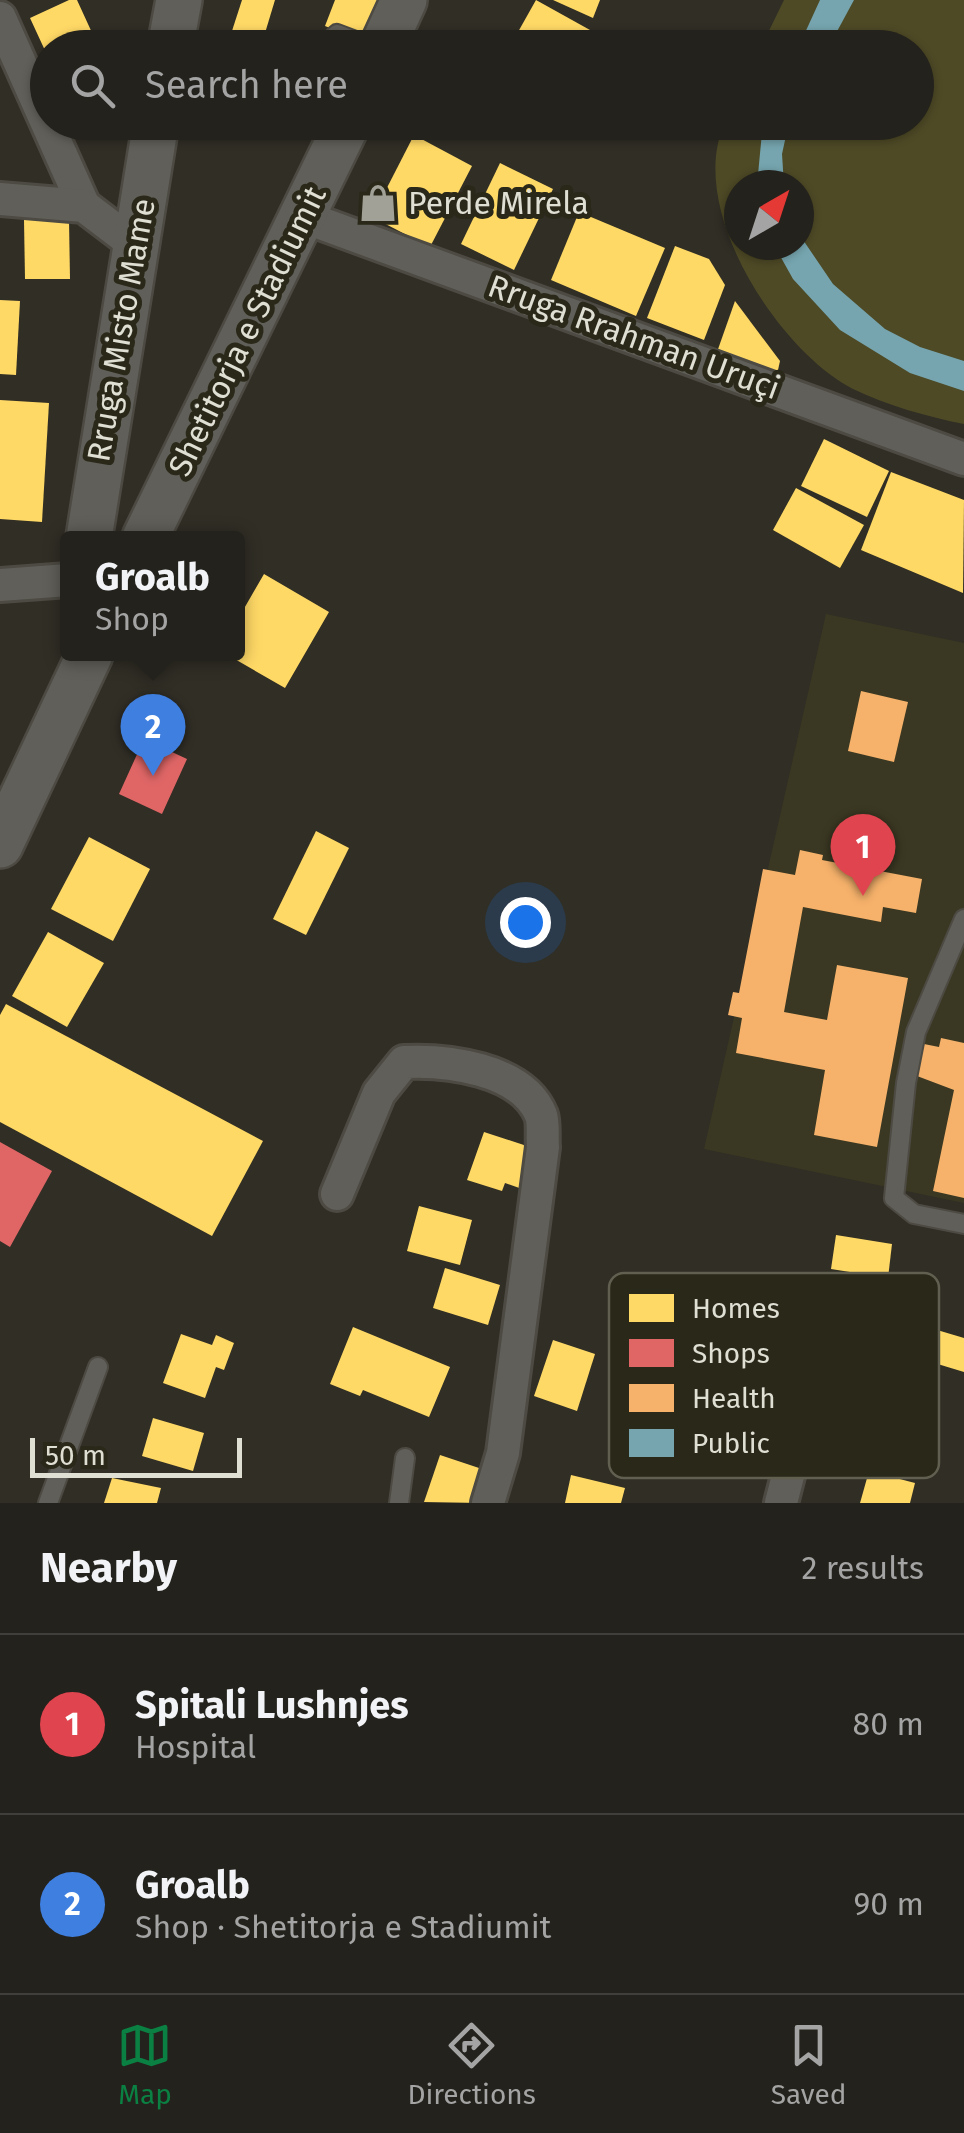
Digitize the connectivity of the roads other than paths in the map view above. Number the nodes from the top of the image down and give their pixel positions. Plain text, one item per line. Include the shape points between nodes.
1 (179, 0) edge
2 (404, 0) edge
3 (0, 18) edge
4 (173, 30) edge
5 (390, 30) edge
6 (30, 85) edge
7 (55, 140) edge
8 (153, 140) edge
9 (340, 140) edge
10 (0, 199) edge
11 (84, 206) junction
12 (304, 217) junction
13 (134, 244) junction
14 (964, 459) edge
15 (90, 531) edge
16 (149, 531) edge
17 (60, 581) edge
18 (0, 585) edge
19 (86, 661) edge
20 (4, 826) edge
21 (964, 919) edge
22 (336, 1194) dead end
23 (964, 1224) edge
24 (98, 1366) dead end
25 (405, 1458) dead end
26 (787, 1478) edge
27 (48, 1503) edge
28 (398, 1503) edge
29 (488, 1503) edge
30 (781, 1503) edge

1 - 4 main road
2 - 5 main road
3 - 6 street
7 - 11 street
8 - 13 main road, Rruga Misto Mame
9 - 12 main road, Shetitorja e Stadiumit
10 - 11 street
11 - 13 street
12 - 14 street, Rruga Rrahman Uruçi
12 - 16 main road, Shetitorja e Stadiumit
13 - 15 main road, Rruga Misto Mame
17 - 18 street
19 - 20 main road
21 - 23 lane via 916,1032 894,1198 914,1214
22 - 29 street via 379,1093 404,1062 445,1060 486,1071 517,1089 540,1114 543,1147 503,1452
24 - 27 lane
25 - 28 lane
26 - 30 street

